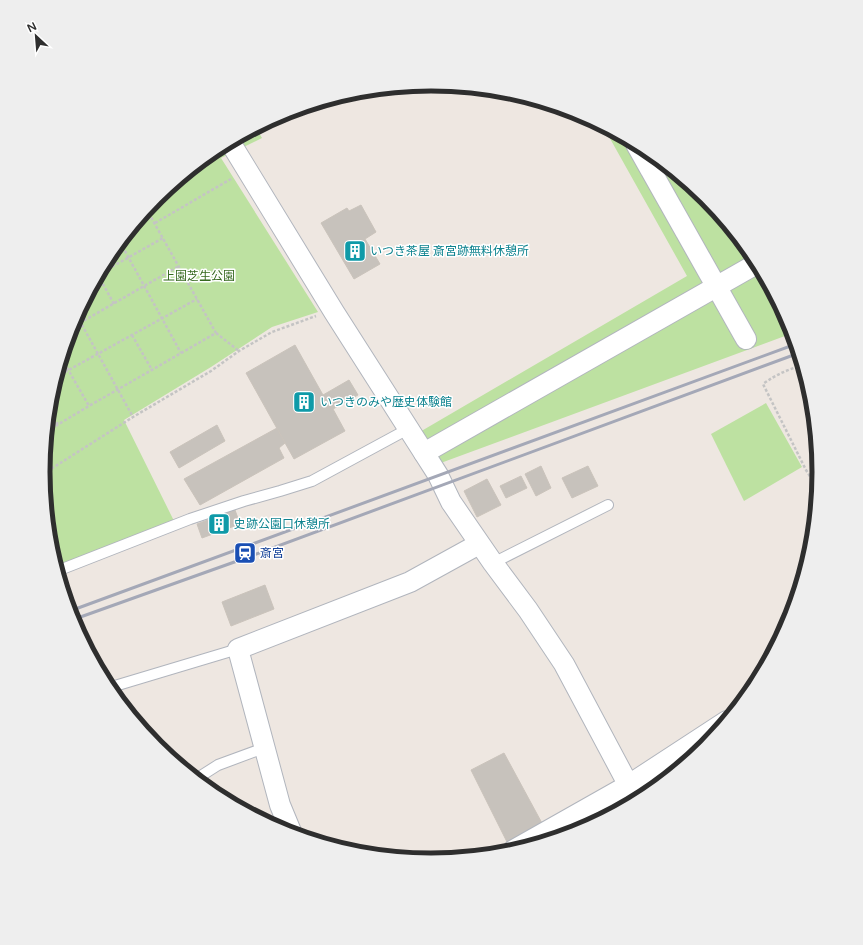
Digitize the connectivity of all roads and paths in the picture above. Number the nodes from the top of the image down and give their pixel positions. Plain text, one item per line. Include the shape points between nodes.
1 (233, 147) edge
2 (642, 154) edge
3 (247, 170) junction
4 (150, 215) edge
5 (155, 223) junction
6 (163, 238) junction
7 (123, 248) edge
8 (129, 258) junction
9 (179, 266) junction
10 (752, 266) edge
11 (109, 268) edge
12 (102, 280) edge
13 (144, 286) junction
14 (717, 286) junction
15 (197, 299) junction
16 (114, 304) junction
17 (334, 312) junction
18 (162, 318) junction
19 (81, 322) edge
20 (80, 323) edge
21 (216, 333) junction
22 (132, 335) junction
23 (746, 339) dead end
24 (239, 351) junction
25 (181, 353) junction
26 (98, 354) junction
27 (66, 365) edge
28 (798, 367) edge
29 (68, 370) junction
30 (152, 370) junction
31 (63, 373) edge
32 (118, 389) junction
33 (88, 406) junction
34 (133, 417) junction
35 (54, 418) edge
36 (58, 425) junction
37 (53, 428) edge
38 (408, 428) junction
39 (424, 452) junction
40 (50, 470) edge
41 (813, 481) edge
42 (608, 505) dead end
43 (479, 544) junction
44 (493, 563) junction
45 (62, 569) edge
46 (238, 649) junction
47 (115, 686) edge
48 (708, 734) edge
49 (264, 748) junction
50 (201, 776) edge
51 (629, 786) junction
52 (289, 826) edge
53 (533, 840) edge

1 - 3 street
2 - 14 street
3 - 5 path
3 - 17 street
4 - 5 path
5 - 6 path
6 - 8 path
6 - 9 path
7 - 8 path
8 - 11 path
8 - 13 path
9 - 13 path
9 - 15 path
10 - 14 street
12 - 16 path
13 - 16 path
13 - 18 path
14 - 23 street
14 - 39 street
15 - 18 path
15 - 21 path
16 - 19 path
17 - 24 path via 272,332
17 - 38 street
18 - 22 path
18 - 25 path
20 - 26 path
21 - 24 path
21 - 25 path
22 - 26 path
22 - 30 path
24 - 34 path via 211,371
25 - 30 path
26 - 29 path
26 - 32 path
27 - 29 path
28 - 41 path via 773,376 763,384
29 - 31 path
29 - 33 path
30 - 32 path
32 - 33 path
32 - 34 path
33 - 36 path
34 - 40 path
35 - 36 path
36 - 37 path
38 - 39 street
38 - 45 lane via 312,481 197,517
39 - 43 street via 451,502
42 - 44 lane
43 - 44 street
43 - 46 street via 410,582
44 - 51 street via 564,664
46 - 47 lane
46 - 49 street
48 - 51 main road
49 - 50 lane via 218,765
49 - 52 street
51 - 53 main road

